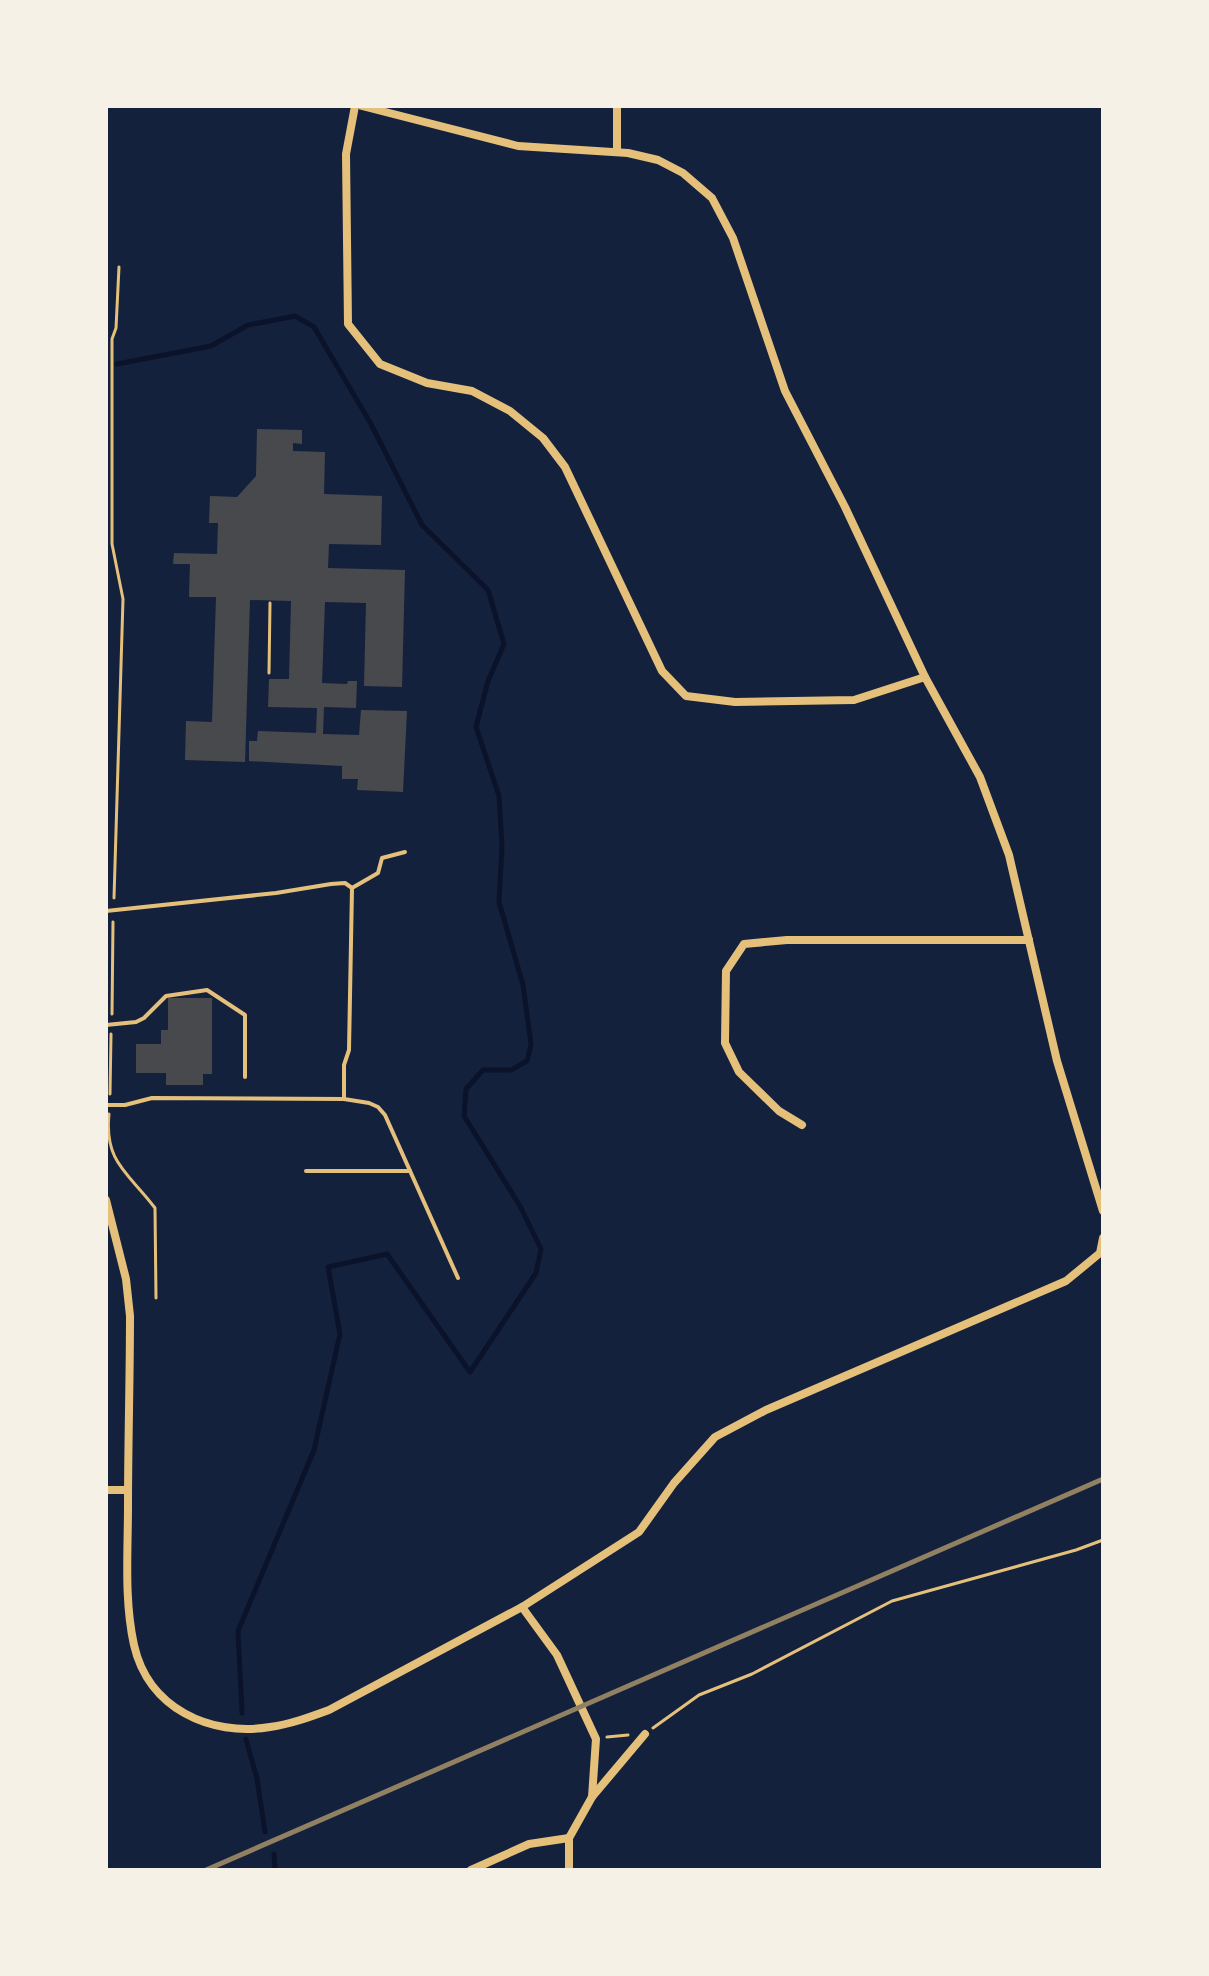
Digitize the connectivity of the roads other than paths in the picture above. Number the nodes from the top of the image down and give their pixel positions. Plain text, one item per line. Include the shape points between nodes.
1 (355, 106) edge
2 (362, 106) edge
3 (617, 106) edge
4 (617, 152) junction
5 (925, 677) junction
6 (405, 852) dead end
7 (352, 888) junction
8 (106, 911) edge
9 (1029, 940) junction
10 (109, 1025) edge
11 (245, 1077) dead end
12 (344, 1099) junction
13 (108, 1105) edge
14 (802, 1125) dead end
15 (306, 1171) dead end
16 (410, 1171) junction
17 (106, 1200) edge
18 (1103, 1211) edge
19 (108, 1215) edge
20 (1103, 1238) edge
21 (458, 1278) dead end
22 (106, 1490) edge
23 (128, 1490) junction
24 (522, 1607) junction
25 (645, 1734) road end
26 (592, 1797) junction
27 (569, 1838) junction
28 (471, 1870) edge
29 (569, 1870) edge

1 - 5 street via 346,154 348,324 380,364 427,383 472,391 510,411 543,438 565,467 662,671 686,696 735,702 854,700
2 - 4 street via 518,146
3 - 4 street
4 - 5 street via 658,160 712,198 733,238 785,391
5 - 9 street via 980,777 1009,855
6 - 7 lane via 382,858 378,873
7 - 8 lane via 331,884
7 - 12 lane
9 - 14 street via 744,944 726,971 725,1043 739,1072 779,1111
9 - 18 street via 1057,1061
10 - 11 lane via 144,1018 166,996 207,990 245,1015
12 - 13 lane via 152,1098
12 - 16 lane via 378,1107
15 - 16 lane
16 - 21 lane
17 - 19 street
19 - 23 street via 130,1316
20 - 24 street via 1100,1253 1066,1281 715,1437 639,1532
22 - 23 street
23 - 24 street via 129,1613 139,1661 163,1699 184,1715 211,1725 269,1728 329,1710
24 - 26 street via 557,1655 596,1739
25 - 26 street
26 - 27 street
27 - 28 street via 529,1844
27 - 29 street

